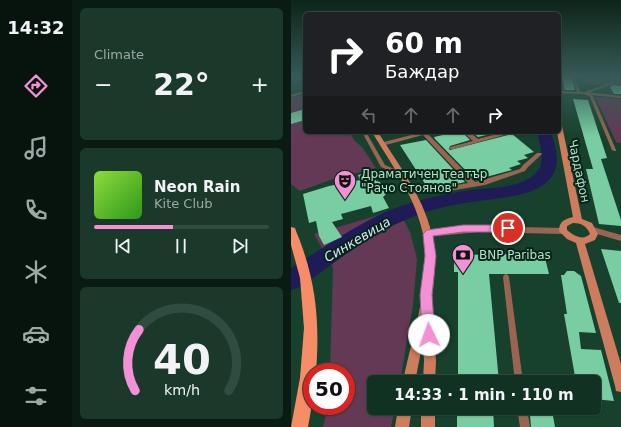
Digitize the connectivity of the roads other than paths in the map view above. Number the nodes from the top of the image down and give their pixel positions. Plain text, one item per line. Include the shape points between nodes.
1 (591, 97) edge
2 (365, 134) edge
3 (376, 134) edge
4 (424, 134) edge
5 (429, 134) edge
6 (468, 134) edge
7 (504, 134) edge
8 (561, 134) edge
9 (477, 141) junction
10 (382, 144) junction
11 (452, 148) dead end
12 (613, 150) dead end
13 (539, 154) dead end
14 (399, 173) junction
15 (473, 184) junction
16 (449, 189) dead end
17 (578, 220) junction
18 (426, 230) junction
19 (593, 230) junction
20 (291, 231) edge
21 (563, 231) junction
22 (621, 238) edge
23 (580, 241) junction
24 (506, 277) dead end
25 (426, 295) junction
26 (410, 375) edge
27 (429, 375) edge
28 (518, 375) edge
29 (621, 386) edge
30 (404, 415) edge
31 (428, 415) edge
32 (523, 415) edge
33 (299, 427) edge
34 (402, 427) edge
35 (428, 427) edge
36 (525, 427) edge

1 - 12 lane
2 - 14 lane via 383,166
3 - 10 main road
4 - 10 street
5 - 15 street
6 - 9 street
7 - 9 street
8 - 17 main road, Чардафон
9 - 11 street
10 - 14 main road
13 - 15 street via 523,170 512,175
14 - 18 main road via 414,199
15 - 16 street
17 - 19 main road
17 - 21 main road via 563,224
18 - 21 street via 481,227
18 - 25 main road via 430,256
19 - 22 street
19 - 23 main road via 593,237 590,240
20 - 33 main road via 309,290 310,348
21 - 23 main road
23 - 29 main road
24 - 28 lane
25 - 26 main road
25 - 27 main road
30 - 34 main road
31 - 35 main road
32 - 36 lane

